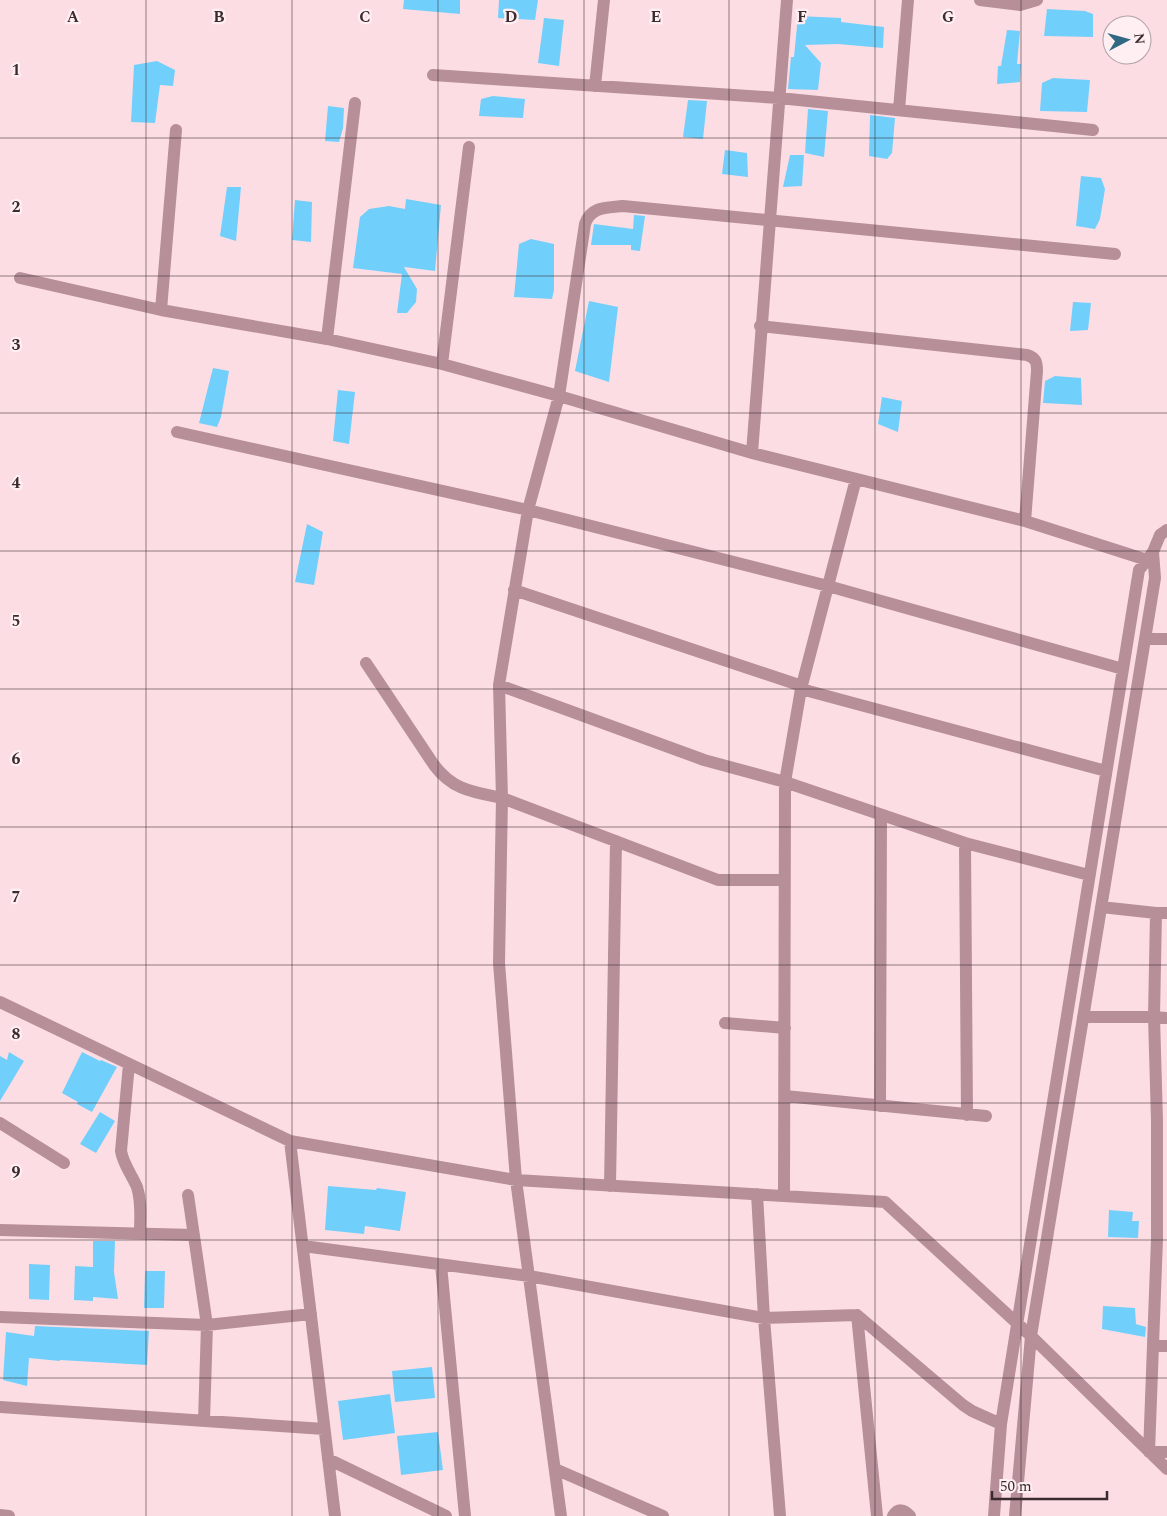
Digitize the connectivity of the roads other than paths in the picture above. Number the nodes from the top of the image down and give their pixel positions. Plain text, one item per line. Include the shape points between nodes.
1 (604, 0) edge
2 (787, 0) edge
3 (980, 0) edge
4 (1037, 0) edge
5 (909, 1) edge
6 (433, 75) dead end
7 (595, 86) junction
8 (779, 98) junction
9 (355, 103) dead end
10 (899, 110) junction
11 (176, 130) dead end
12 (1094, 130) dead end
13 (469, 147) dead end
14 (770, 221) junction
15 (1115, 254) dead end
16 (20, 278) dead end
17 (161, 310) junction
18 (760, 326) junction
19 (327, 339) junction
20 (442, 364) junction
21 (559, 396) junction
22 (178, 432) dead end
23 (752, 453) junction
24 (856, 479) junction
25 (528, 510) junction
26 (1025, 521) junction
27 (1167, 530) edge
28 (1150, 556) junction
29 (828, 586) junction
30 (514, 590) junction
31 (1145, 639) junction
32 (1167, 639) edge
33 (366, 663) dead end
34 (1123, 669) junction
35 (499, 685) junction
36 (801, 688) junction
37 (1106, 771) junction
38 (785, 782) junction
39 (502, 798) junction
40 (882, 815) junction
41 (616, 841) junction
42 (964, 843) junction
43 (1089, 876) junction
44 (785, 880) junction
45 (1101, 907) junction
46 (1162, 914) edge
47 (0, 1002) edge
48 (1082, 1017) junction
49 (1154, 1017) junction
50 (1167, 1018) edge
51 (724, 1023) dead end
52 (785, 1028) junction
53 (129, 1064) junction
54 (785, 1096) junction
55 (880, 1106) junction
56 (967, 1115) junction
57 (986, 1116) dead end
58 (1162, 1122) edge
59 (0, 1123) edge
60 (290, 1141) junction
61 (64, 1163) dead end
62 (516, 1180) junction
63 (610, 1186) junction
64 (756, 1194) junction
65 (188, 1196) dead end
66 (784, 1196) junction
67 (0, 1230) edge
68 (140, 1234) junction
69 (194, 1235) junction
70 (1162, 1239) edge
71 (303, 1246) junction
72 (441, 1265) junction
73 (529, 1276) junction
74 (310, 1314) junction
75 (856, 1315) junction
76 (0, 1317) edge
77 (764, 1318) junction
78 (206, 1325) junction
79 (1018, 1325) junction
80 (1031, 1336) junction
81 (1153, 1346) junction
82 (1167, 1346) edge
83 (0, 1407) edge
84 (204, 1421) junction
85 (1001, 1424) junction
86 (324, 1428) junction
87 (1150, 1452) junction
88 (1167, 1452) edge
89 (328, 1459) junction
90 (554, 1469) junction
91 (1167, 1469) edge
92 (0, 1515) edge
93 (9, 1516) edge
94 (335, 1516) edge
95 (446, 1516) edge
96 (465, 1516) edge
97 (561, 1516) edge
98 (663, 1516) edge
99 (780, 1516) edge
100 (877, 1516) edge
101 (893, 1516) edge
102 (910, 1516) edge
103 (994, 1516) edge
104 (1015, 1516) edge

1 - 7 street
2 - 8 street
3 - 4 street via 1020,5
5 - 10 street
6 - 7 street
7 - 8 street
8 - 10 street
8 - 14 street
9 - 19 street
10 - 12 street
11 - 17 street
13 - 20 street
14 - 15 street
14 - 18 street
14 - 21 street via 623,206 592,211 585,224
16 - 17 street
17 - 19 street
18 - 23 street
18 - 26 street via 1032,357 1037,371
19 - 20 street
20 - 21 street
21 - 23 street
21 - 25 street
22 - 25 street
23 - 24 street
24 - 26 street
24 - 29 street
25 - 29 street
25 - 30 street
26 - 28 street via 1134,556
27 - 28 street via 1160,536
28 - 31 street via 1155,578
28 - 34 street via 1139,570
29 - 34 street
29 - 36 street
30 - 35 street
30 - 36 street
31 - 32 street
31 - 45 street
33 - 39 street via 442,776 466,791
34 - 37 street
35 - 38 street via 704,760
35 - 39 street
36 - 37 street
36 - 38 street
37 - 43 street
38 - 40 street
38 - 44 street
39 - 41 street
39 - 62 street via 499,963
40 - 42 street
40 - 55 street
41 - 44 street via 718,880
41 - 63 street
42 - 43 street
42 - 56 street
43 - 79 street
44 - 52 street
45 - 46 street
45 - 48 street
46 - 49 street
47 - 53 street
48 - 49 street
48 - 80 street
49 - 50 street
49 - 58 street
51 - 52 street
52 - 54 street
53 - 60 street
53 - 68 street via 121,1151 139,1196
54 - 55 street
54 - 66 street
55 - 56 street
56 - 57 street
58 - 70 street
59 - 61 street
60 - 62 street
60 - 71 street
62 - 63 street
62 - 73 street
63 - 64 street
64 - 66 street
64 - 77 street
65 - 69 street
66 - 79 street via 885,1202
67 - 68 street
68 - 69 street
69 - 78 street
70 - 81 street
71 - 72 street
71 - 74 street
72 - 73 street
72 - 96 street
73 - 77 street
73 - 90 street
74 - 78 street
74 - 86 street
75 - 77 street
75 - 85 street via 963,1405
75 - 100 street
76 - 78 street
77 - 99 street
78 - 84 street
79 - 80 street
79 - 85 street
80 - 87 street
80 - 104 street
81 - 82 street
81 - 87 street
83 - 84 street
84 - 86 street
85 - 103 street
86 - 89 street
87 - 88 street
87 - 91 street
89 - 94 street
89 - 95 street
90 - 97 street
90 - 98 street
92 - 93 street
101 - 102 street via 900,1510

